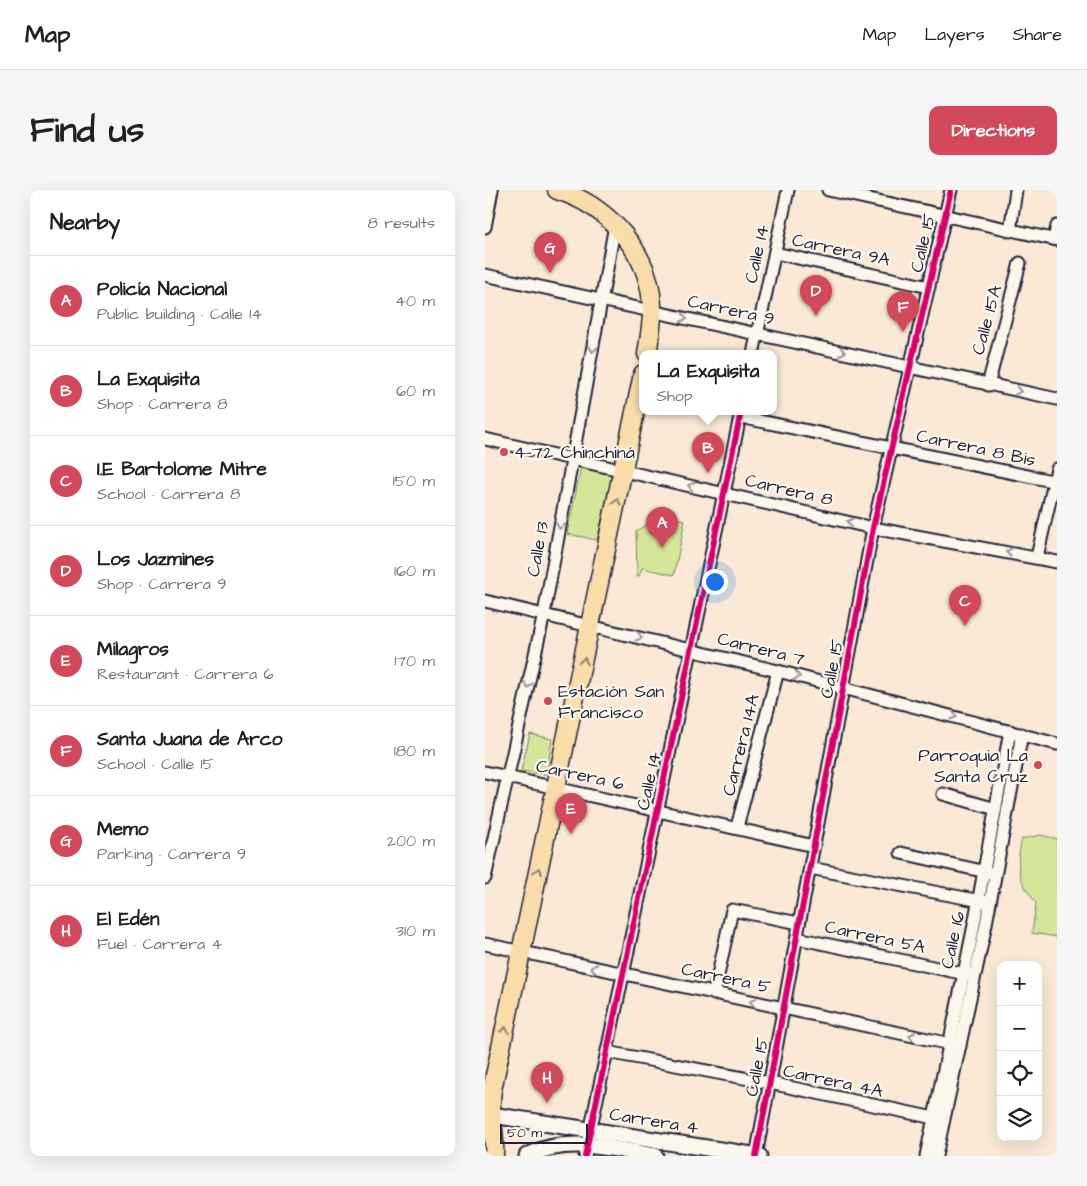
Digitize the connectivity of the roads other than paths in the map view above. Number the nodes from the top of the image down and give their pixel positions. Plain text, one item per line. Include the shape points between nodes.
1 (492, 190) edge
2 (557, 190) edge
3 (788, 190) edge
4 (828, 190) edge
5 (951, 190) edge
6 (1017, 190) edge
7 (945, 216) junction
8 (615, 225) junction
9 (1057, 226) edge
10 (485, 227) edge
11 (1010, 231) junction
12 (1056, 240) edge
13 (775, 253) junction
14 (1019, 263) dead end
15 (485, 275) edge
16 (929, 287) junction
17 (601, 301) junction
18 (652, 311) junction
19 (758, 334) junction
20 (647, 350) edge
21 (754, 350) edge
22 (910, 367) junction
23 (988, 385) junction
24 (639, 393) edge
25 (1057, 399) edge
26 (741, 415) edge
27 (745, 415) edge
28 (485, 439) edge
29 (891, 448) junction
30 (573, 459) junction
31 (1057, 469) edge
32 (623, 471) junction
33 (1055, 482) edge
34 (723, 493) junction
35 (873, 528) junction
36 (1037, 558) junction
37 (1057, 562) edge
38 (485, 601) edge
39 (544, 614) junction
40 (591, 625) junction
41 (691, 650) junction
42 (778, 671) junction
43 (843, 687) junction
44 (1010, 731) junction
45 (1022, 734) junction
46 (1057, 744) edge
47 (485, 772) edge
48 (508, 777) junction
49 (556, 787) junction
50 (943, 794) dead end
51 (996, 808) junction
52 (658, 810) junction
53 (737, 828) junction
54 (814, 846) junction
55 (901, 853) dead end
56 (810, 868) junction
57 (990, 873) junction
58 (485, 878) edge
59 (984, 902) junction
60 (799, 924) junction
61 (797, 938) junction
62 (485, 944) edge
63 (521, 952) junction
64 (624, 974) junction
65 (969, 975) junction
66 (714, 994) junction
67 (784, 1008) junction
68 (955, 1045) junction
69 (607, 1052) junction
70 (770, 1083) junction
71 (488, 1114) edge
72 (934, 1118) junction
73 (588, 1144) edge
74 (494, 1156) edge
75 (527, 1156) edge
76 (655, 1156) edge
77 (757, 1156) edge
78 (926, 1156) edge
79 (936, 1156) edge

1 - 10 street
2 - 8 main road via 587,202
3 - 13 street, Calle 14
4 - 7 street
5 - 7 street, Calle 15
6 - 11 street
7 - 11 street
7 - 16 street, Calle 15
8 - 17 street, Calle 13
8 - 18 main road via 628,239 641,264
9 - 12 street
11 - 12 street
13 - 16 street, Carrera 9A
13 - 19 street, Calle 14
14 - 23 street, Calle 15A
15 - 17 street, Carrera 9
16 - 22 street, Calle 15
17 - 18 street, Carrera 9
17 -> 30 street, Calle 13
18 -> 19 street, Carrera 9
18 - 20 main road
19 - 21 street, Calle 14
19 -> 22 street, Carrera 9
22 - 23 street, Carrera 9
22 - 29 street, Calle 15
23 -> 25 street, Carrera 9
24 - 32 main road
26 - 34 street, Calle 14
27 - 29 street, Carrera 8 Bis
28 - 30 street, Carrera 8
29 - 33 street, Carrera 8 Bis
29 - 35 street, Calle 15
30 - 32 street, Carrera 8
30 -> 39 street, Calle 13
31 - 33 street
34 -> 32 street, Carrera 8
40 -> 32 main road
33 - 36 street
35 -> 34 street, Carrera 8
34 - 41 street, Calle 14
36 -> 35 street, Carrera 8
35 - 43 street, Calle 15
36 - 37 street, Carrera 8
38 - 39 street, Carrera 7
39 - 40 street, Carrera 7
39 -> 48 street, Calle 13
40 -> 41 street, Carrera 7
49 -> 40 main road
41 - 42 street, Carrera 7
41 - 52 street, Calle 14
42 -> 43 street, Carrera 7
42 - 53 street, Carrera 14A
43 -> 44 street, Carrera 7
43 - 54 street, Calle 15
44 - 45 street, Carrera 7
44 - 51 street, Calle 16
45 - 46 street, Carrera 7
45 - 57 street, Calle 16
47 - 48 street, Carrera 6
48 - 49 street, Carrera 6
48 - 58 street, Calle 13
49 - 52 street, Carrera 6
63 -> 49 main road
50 - 51 street
51 - 57 street, Calle 16
52 - 53 street, Carrera 6
52 - 64 street, Calle 14
53 - 54 street, Carrera 6
54 - 56 street, Calle 15
55 - 57 street
56 - 59 street
56 - 60 street, Calle 15
57 - 59 street, Calle 16
59 - 65 street, Calle 16
60 - 61 street, Calle 15
60 - 66 street, Carrera 5A via 732,910
61 - 65 street, Carrera 5A
61 - 67 street, Calle 15
62 - 63 street, Carrera 5
64 -> 63 street, Carrera 5
71 -> 63 main road
64 - 66 street, Carrera 5
64 - 69 street, Calle 14
65 - 68 street, Calle 16
67 -> 66 street, Carrera 5
68 -> 67 street, Carrera 5
67 - 70 street, Calle 15
68 - 72 street, Calle 16
68 - 79 street, Calle 16
69 - 70 street, Carrera 4A
69 - 73 street, Calle 14
70 - 72 street, Carrera 4A
70 - 77 street, Calle 15
71 - 73 main road, Carrera 4
71 - 74 main road
72 - 78 street, Calle 16
73 - 75 main road, Carrera 4 via 561,1145
73 - 76 main road, Carrera 4
73 - 77 main road, Carrera 4

